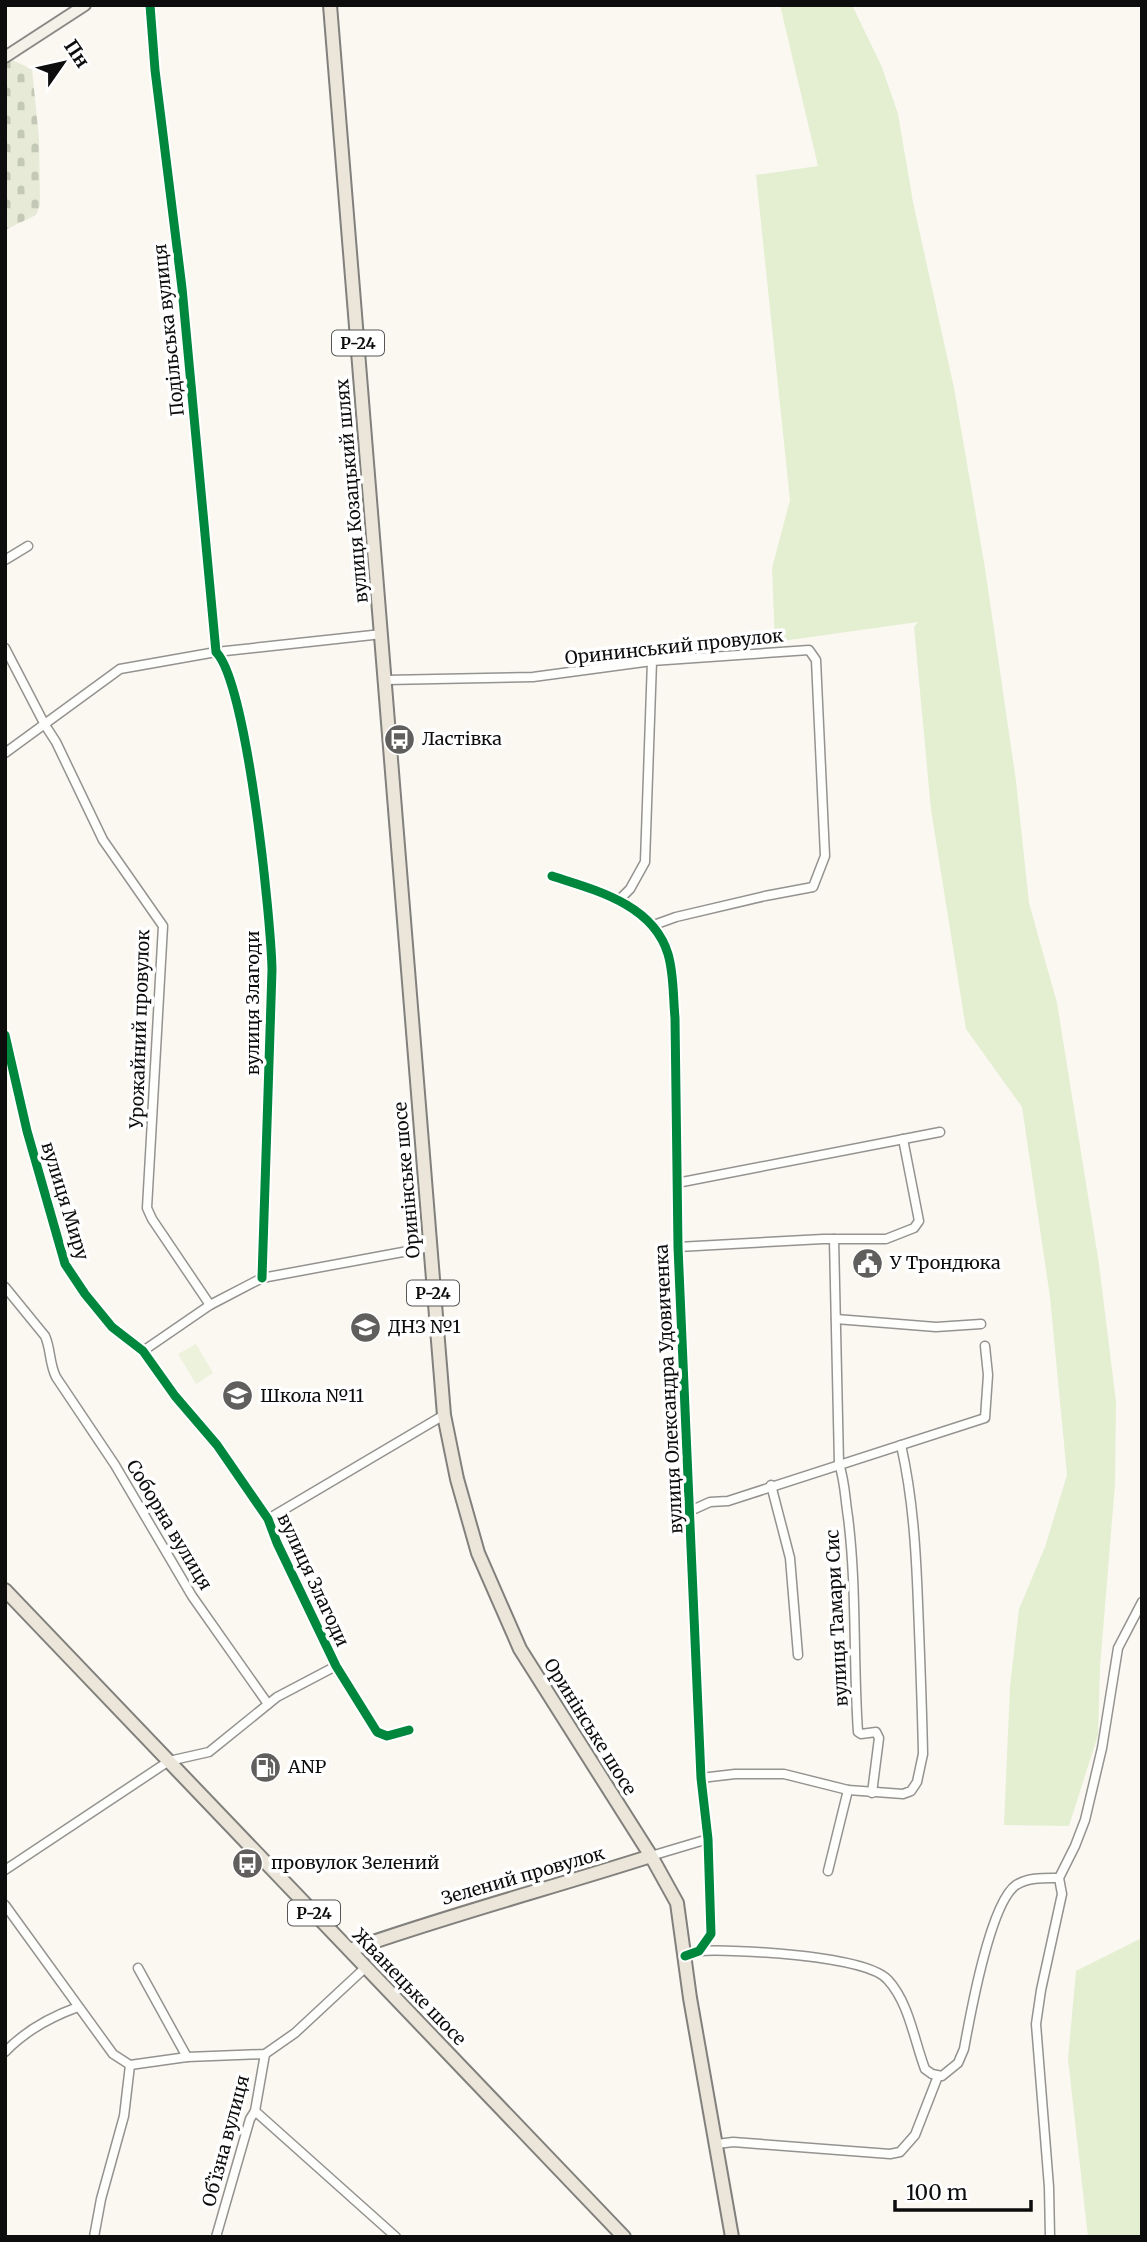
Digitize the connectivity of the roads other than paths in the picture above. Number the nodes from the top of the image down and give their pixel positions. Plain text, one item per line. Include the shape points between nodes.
1 (85, 5) edge
2 (150, 5) edge
3 (330, 5) edge
4 (5, 57) edge
5 (28, 546) dead end
6 (5, 560) edge
7 (382, 634) junction
8 (5, 648) edge
9 (216, 652) junction
10 (652, 661) junction
11 (386, 681) junction
12 (45, 725) junction
13 (5, 753) edge
14 (552, 876) dead end
15 (620, 899) junction
16 (651, 926) junction
17 (5, 1035) edge
18 (940, 1132) dead end
19 (903, 1139) junction
20 (677, 1183) junction
21 (834, 1239) junction
22 (430, 1247) junction
23 (678, 1247) junction
24 (262, 1278) junction
25 (5, 1287) edge
26 (210, 1305) junction
27 (836, 1319) junction
28 (981, 1324) dead end
29 (985, 1346) dead end
30 (143, 1351) junction
31 (444, 1415) junction
32 (901, 1445) junction
33 (839, 1464) junction
34 (771, 1485) junction
35 (690, 1511) junction
36 (268, 1518) junction
37 (5, 1590) edge
38 (1142, 1602) edge
39 (797, 1656) dead end
40 (336, 1665) junction
41 (268, 1704) junction
42 (409, 1730) dead end
43 (169, 1761) junction
44 (701, 1778) junction
45 (848, 1790) junction
46 (872, 1793) junction
47 (708, 1839) junction
48 (651, 1856) junction
49 (5, 1870) edge
50 (828, 1871) dead end
51 (1059, 1878) junction
52 (5, 1905) edge
53 (349, 1950) junction
54 (699, 1951) junction
55 (685, 1956) junction
56 (366, 1967) junction
57 (138, 1968) dead end
58 (78, 2007) junction
59 (5, 2052) edge
60 (265, 2054) junction
61 (187, 2057) junction
62 (130, 2065) junction
63 (938, 2076) junction
64 (255, 2111) junction
65 (717, 2144) junction
66 (619, 2235) edge
67 (94, 2237) edge
68 (216, 2237) edge
69 (396, 2237) edge
70 (732, 2237) edge
71 (1050, 2237) edge

1 - 4 street
2 - 9 street, Подільська вулиця
3 - 7 main road, вулиця Козацький шлях / Р-24
5 - 6 street
7 - 9 street
7 - 11 main road, вулиця Козацький шлях / Р-24
8 - 12 street, Урожайний провулок
9 - 12 street via 120,669
9 - 24 street, вулиця Злагоди via 233,691 250,770 271,950
10 - 11 street, Орининський провулок via 533,677
10 - 15 street via 645,862
10 - 16 street, Орининський провулок via 809,650 816,660 825,856 813,887
11 - 22 main road, Оринінське шосе / Р-24
12 - 13 street
12 - 26 street, Урожайний провулок via 103,840 163,926 147,1208
14 - 15 street, вулиця Олександра Удовиченка
15 - 16 street, вулиця Олександра Удовиченка
16 - 20 street, вулиця Олександра Удовиченка via 664,944 671,967
17 - 30 street, вулиця Миру via 65,1264 112,1327
18 - 19 street
19 - 20 street
19 - 21 street via 917,1227 886,1239
20 - 23 street, вулиця Олександра Удовиченка
21 - 23 street
21 - 27 street
22 - 24 street
22 - 31 main road, Оринінське шосе / Р-24
23 - 35 street, вулиця Олександра Удовиченка
24 - 26 street
25 - 41 street, Соборна вулиця via 45,1336 56,1377 115,1465 192,1596
26 - 30 street
27 - 28 street via 936,1327
27 - 33 street
29 - 32 street via 985,1418
30 - 36 street, вулиця Злагоди
31 - 36 street, вулиця Злагоди
31 - 48 main road, Оринінське шосе / Р-24 via 478,1553 520,1649
32 - 33 street
32 - 46 street via 915,1541 921,1771 908,1793
33 - 34 street
33 - 46 street, вулиця Тамари Сис via 852,1562 858,1731 876,1732 879,1738
34 - 35 street
34 - 39 street via 790,1559
35 - 44 street, вулиця Олександра Удовиченка
36 - 40 street, вулиця Злагоди
37 - 43 main road, Жванецьке шосе / Р-24
38 - 51 street via 1118,1648 1102,1748 1084,1820
40 - 41 street
40 - 42 street, вулиця Злагоди via 379,1734
41 - 43 street via 209,1752
43 - 49 street
43 - 53 main road, Жванецьке шосе / Р-24
44 - 45 street via 784,1774
44 - 47 street, вулиця Олександра Удовиченка
45 - 46 street
45 - 50 street
47 - 48 street, Зелений провулок
47 - 54 street, вулиця Олександра Удовиченка via 711,1934
48 - 53 main road, Зелений провулок via 427,1922
48 - 55 main road, Оринінське шосе / Р-24 via 677,1903
51 - 63 street via 1025,1881 1002,1903 964,2049 952,2069
51 - 71 street via 1062,1894 1036,2024
52 - 58 street
53 - 56 main road, Жванецьке шосе / Р-24
54 - 55 street
54 - 63 street via 790,1954 878,1972 904,2007 925,2069
55 - 65 main road, Р-24
56 - 60 street via 295,2033
56 - 66 main road, Жванецьке шосе / Р-24
57 - 61 street
58 - 59 street via 24,2034
58 - 62 street via 113,2054
60 - 61 street, Обʼїзна вулиця
60 - 64 street, Обʼїзна вулиця
61 - 62 street, Обʼїзна вулиця
62 - 67 street via 124,2116
63 - 65 street via 915,2135 900,2152
64 - 68 street, Обʼїзна вулиця
64 - 69 street
65 - 70 main road, Р-24

